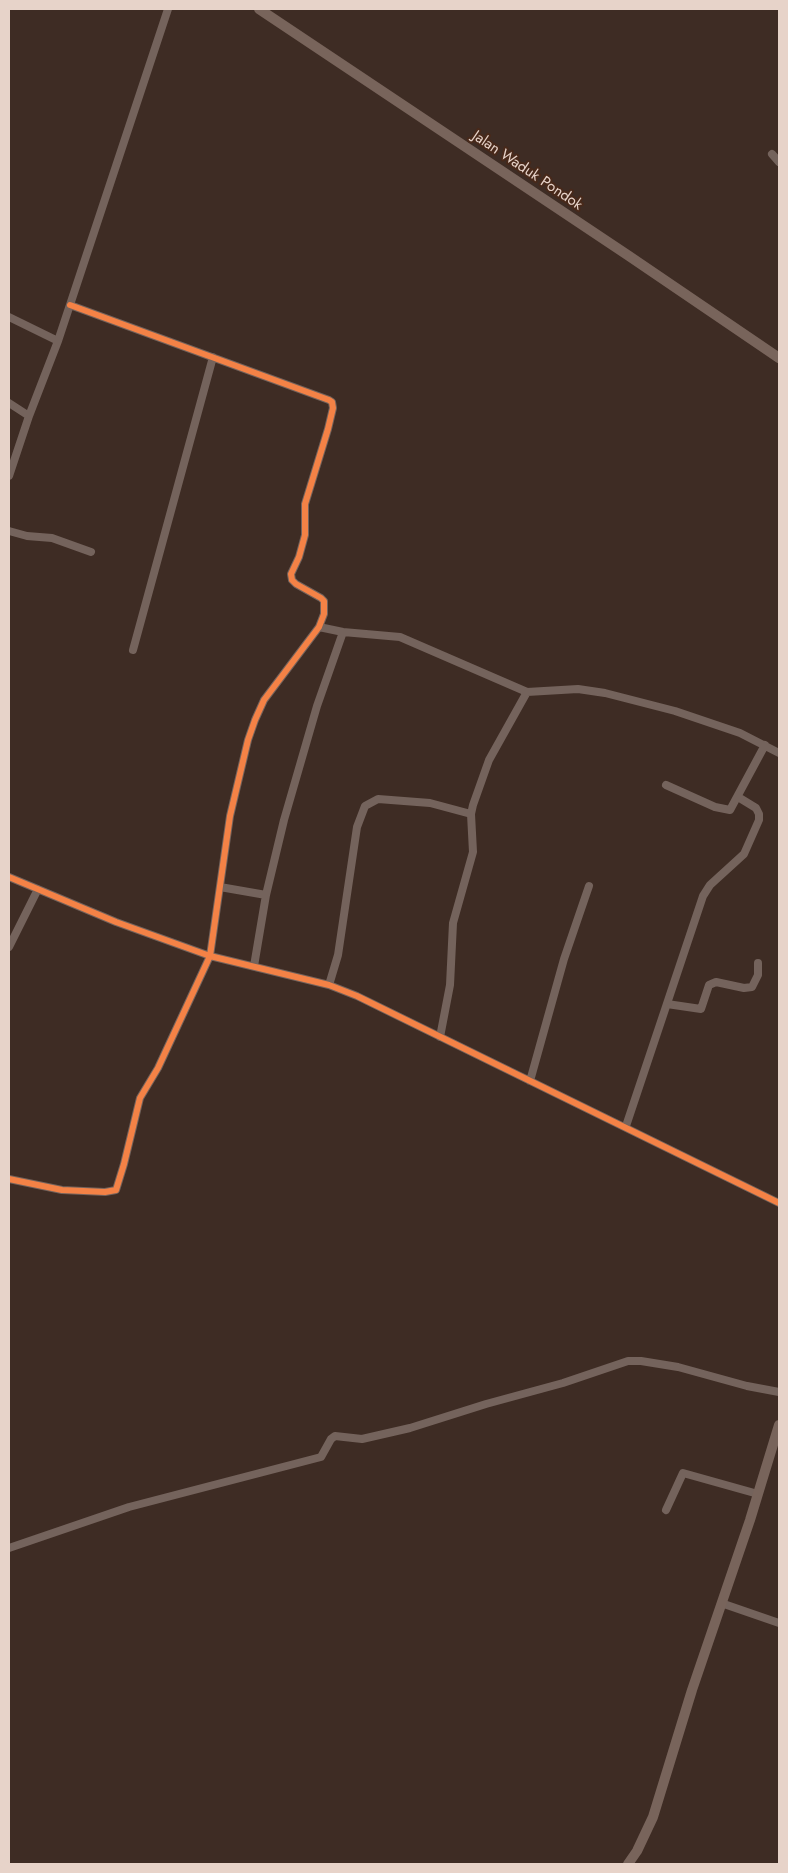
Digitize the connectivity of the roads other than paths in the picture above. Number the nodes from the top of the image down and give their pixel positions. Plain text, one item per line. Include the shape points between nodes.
1 (168, 9) edge
2 (259, 9) edge
3 (772, 154) dead end
4 (779, 162) edge
5 (70, 305) junction
6 (9, 317) edge
7 (58, 341) junction
8 (213, 357) junction
9 (779, 358) edge
10 (9, 403) edge
11 (29, 416) junction
12 (9, 476) edge
13 (9, 531) edge
14 (91, 552) dead end
15 (319, 627) junction
16 (343, 632) junction
17 (133, 650) dead end
18 (527, 692) junction
19 (765, 745) junction
20 (779, 754) edge
21 (666, 785) dead end
22 (738, 797) junction
23 (471, 814) junction
24 (9, 877) edge
25 (588, 886) dead end
26 (220, 887) junction
27 (38, 889) junction
28 (266, 895) junction
29 (9, 947) edge
30 (210, 956) junction
31 (758, 963) dead end
32 (254, 966) junction
33 (329, 985) junction
34 (667, 1004) junction
35 (440, 1037) junction
36 (530, 1081) junction
37 (626, 1126) junction
38 (9, 1178) edge
39 (779, 1202) edge
40 (779, 1392) edge
41 (779, 1425) edge
42 (758, 1494) junction
43 (666, 1510) dead end
44 (9, 1548) edge
45 (720, 1603) junction
46 (779, 1623) edge
47 (628, 1864) edge

1 - 5 street
2 - 9 street, Jalan Waduk Pondok
3 - 4 street
5 - 7 street
5 - 8 street
6 - 7 street
7 - 11 street
8 - 15 street via 332,402 328,429 305,504 305,535 291,574 296,584 324,601
8 - 17 street
10 - 11 street
11 - 12 street
13 - 14 street via 52,538
15 - 16 street
15 - 26 street via 264,700 255,720 230,816
16 - 18 street via 400,637
16 - 28 street via 289,801
18 - 19 street via 568,688 605,693 675,711
18 - 23 street via 489,760
19 - 20 street
19 - 22 street
21 - 22 street via 727,811 732,809
22 - 34 street via 756,808 759,820 744,854 710,885 703,896
23 - 33 street via 430,803 378,799 365,806 357,827 338,955
23 - 35 street via 473,852 453,923 450,985
24 - 27 street
25 - 36 street
26 - 28 street
26 - 30 street
27 - 29 street
27 - 30 street
28 - 32 street
30 - 32 street
30 - 38 street via 158,1068 140,1098 116,1190 62,1190
31 - 34 street via 758,975 752,988 716,982 709,986 700,1009
32 - 33 street
33 - 35 street
34 - 37 street
35 - 36 street
36 - 37 street
37 - 39 street
40 - 44 street via 678,1368 628,1361 410,1428 362,1439 335,1436 321,1457 129,1507
41 - 42 street
42 - 43 street via 683,1473
42 - 45 street
45 - 46 street
45 - 47 street via 653,1816

